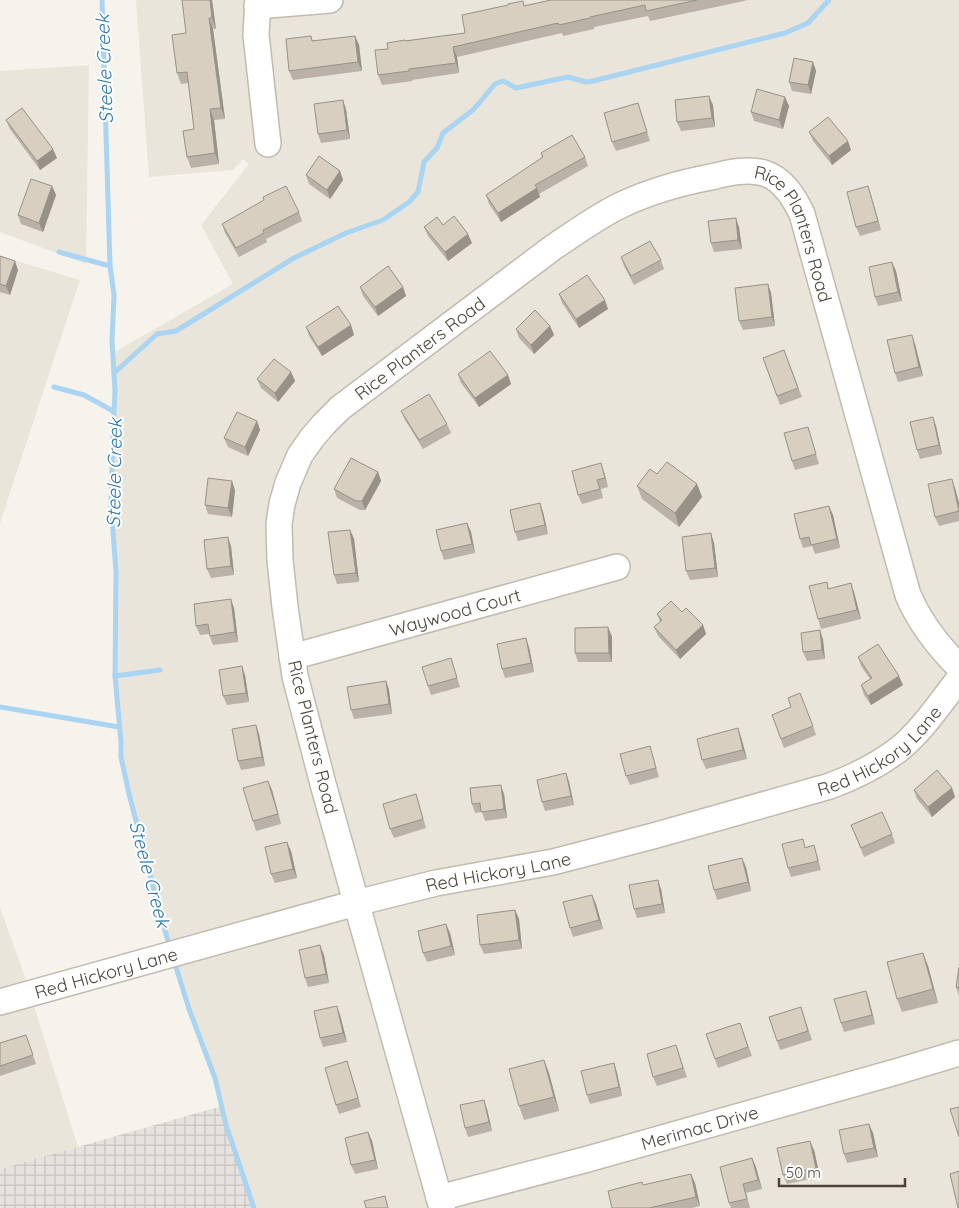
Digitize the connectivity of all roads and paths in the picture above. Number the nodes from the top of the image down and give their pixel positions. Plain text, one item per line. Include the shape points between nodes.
1 (330, 0) edge
2 (258, 3) edge
3 (268, 144) dead end
4 (617, 567) dead end
5 (292, 657) junction
6 (959, 667) edge
7 (959, 680) edge
8 (356, 903) junction
9 (0, 1002) edge
10 (959, 1053) edge
11 (440, 1203) edge

1 - 2 street
2 - 3 street via 256,35
4 - 5 street, Waywood Court
5 - 6 street, Rice Planters Road via 280,560 279,524 288,483 300,455 324,424 348,402 586,224 651,192 712,176 751,171 779,181 795,199 802,214 908,595 928,632
5 - 8 street, Rice Planters Road
7 - 8 street, Red Hickory Lane via 899,749 868,770 844,781 554,862 436,883
8 - 9 street, Red Hickory Lane
8 - 11 street, Rice Planters Road
10 - 11 street, Merimac Drive

